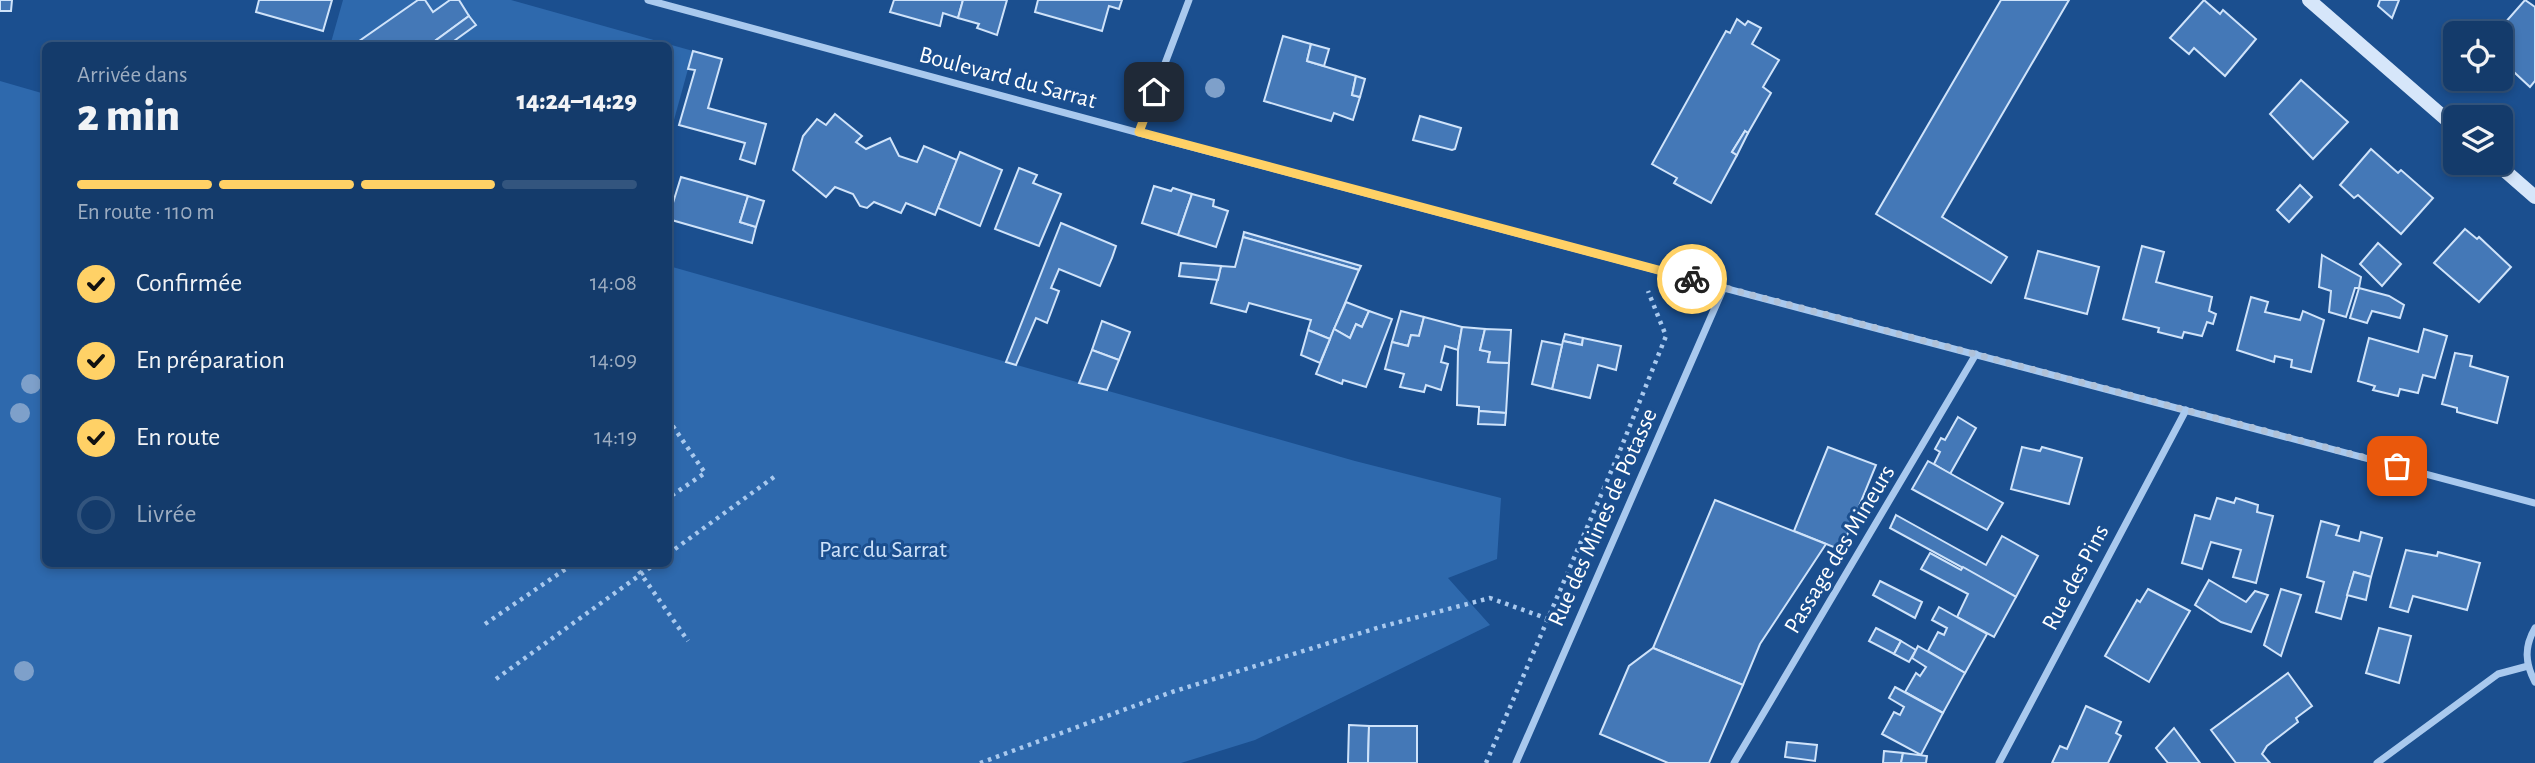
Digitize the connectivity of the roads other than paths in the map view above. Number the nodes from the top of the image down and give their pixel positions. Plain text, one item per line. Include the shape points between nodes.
1 (648, 0) edge
2 (1189, 0) edge
3 (2309, 0) edge
4 (2443, 117) edge
5 (1139, 132) junction
6 (2510, 175) edge
7 (2535, 197) edge
8 (1724, 287) junction
9 (1976, 354) junction
10 (2186, 410) junction
11 (2535, 503) edge
12 (2535, 628) edge
13 (2528, 666) junction
14 (2535, 682) edge
15 (1516, 763) edge
16 (1734, 763) edge
17 (1999, 763) edge
18 (2377, 763) edge

1 - 5 street, Boulevard du Sarrat
2 - 5 street
3 - 4 street
5 - 8 street, Boulevard du Sarrat
6 - 7 street
8 - 9 street, Boulevard du Sarrat
8 - 15 street, Rue des Mines de Potasse
9 - 10 street, Boulevard du Sarrat
9 - 16 street, Passage des Mineurs
10 - 11 street, Boulevard du Sarrat
10 - 17 street, Rue des Pins
12 - 13 street via 2526,652
13 - 14 street
13 - 18 street via 2498,674

